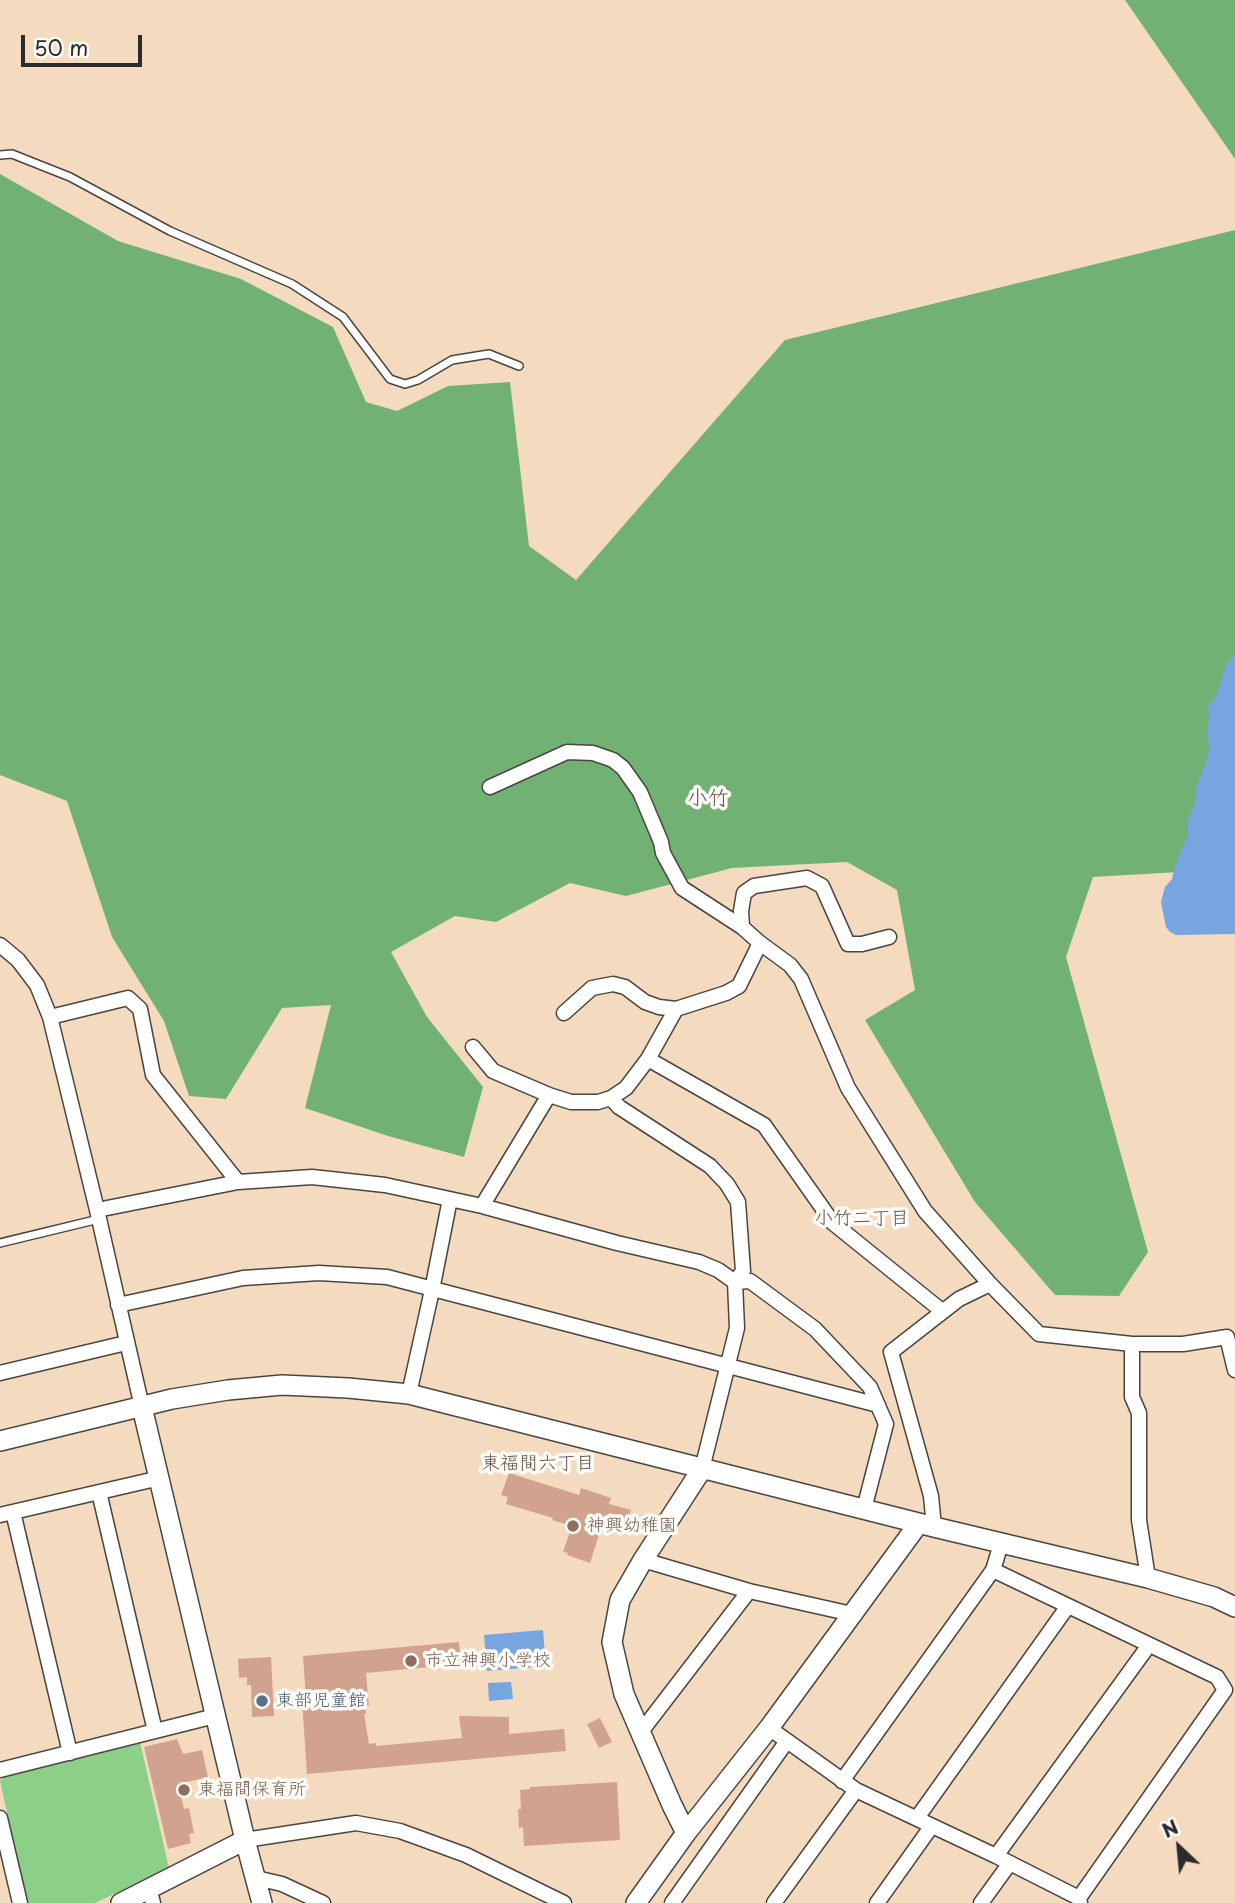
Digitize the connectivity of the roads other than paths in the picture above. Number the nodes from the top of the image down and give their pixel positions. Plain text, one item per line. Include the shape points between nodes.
1 (0, 155) edge
2 (519, 366) dead end
3 (490, 787) dead end
4 (742, 927) junction
5 (889, 937) dead end
6 (760, 943) junction
7 (0, 945) edge
8 (676, 1009) junction
9 (564, 1013) dead end
10 (50, 1017) junction
11 (473, 1048) dead end
12 (648, 1059) junction
13 (549, 1096) junction
14 (611, 1098) junction
15 (237, 1182) junction
16 (450, 1199) junction
17 (482, 1206) junction
18 (98, 1215) junction
19 (0, 1243) edge
20 (735, 1282) junction
21 (990, 1284) junction
22 (432, 1290) junction
23 (118, 1305) junction
24 (942, 1311) junction
25 (126, 1343) junction
26 (1132, 1344) junction
27 (728, 1366) junction
28 (1235, 1370) edge
29 (0, 1373) edge
30 (409, 1394) junction
31 (878, 1405) junction
32 (142, 1407) junction
33 (0, 1441) edge
34 (702, 1469) junction
35 (160, 1478) junction
36 (99, 1492) junction
37 (864, 1509) junction
38 (7, 1514) edge
39 (926, 1525) junction
40 (1001, 1544) junction
41 (643, 1560) junction
42 (993, 1570) junction
43 (1148, 1578) junction
44 (749, 1591) junction
45 (1068, 1606) junction
46 (1235, 1606) edge
47 (852, 1615) junction
48 (1149, 1645) junction
49 (215, 1716) junction
50 (769, 1728) junction
51 (155, 1731) junction
52 (640, 1733) junction
53 (787, 1741) junction
54 (70, 1753) junction
55 (0, 1770) edge
56 (842, 1781) junction
57 (856, 1790) junction
58 (0, 1818) edge
59 (917, 1818) junction
60 (931, 1827) junction
61 (686, 1833) junction
62 (245, 1840) junction
63 (996, 1856) junction
64 (1010, 1863) junction
65 (256, 1878) junction
66 (151, 1896) edge
67 (1079, 1900) edge
68 (20, 1903) edge
69 (121, 1903) edge
70 (262, 1903) edge
71 (323, 1903) edge
72 (564, 1903) edge
73 (636, 1903) edge
74 (672, 1903) edge
75 (774, 1903) edge
76 (877, 1903) edge
77 (981, 1903) edge

1 - 2 lane via 12,154 70,177 170,231 292,284 343,317 390,379 405,384 452,360 489,354
3 - 4 street via 567,752 613,760 640,792 682,888
4 - 5 street via 744,893 754,886 807,878 822,886 848,944
4 - 6 street
6 - 8 street via 739,986
6 - 21 street via 801,979 848,1088 925,1211
7 - 10 street via 37,985
8 - 9 street via 645,1002 613,984 592,988
8 - 12 street
10 - 15 street via 128,998 141,1009 153,1074
10 - 18 street
11 - 13 street via 492,1071
12 - 14 street via 626,1088
12 - 24 street via 764,1125 833,1223
13 - 14 street via 571,1102
13 - 17 street
14 - 20 street via 710,1166 727,1184 737,1202 742,1257 743,1271
15 - 16 street via 312,1177 385,1185
15 - 18 street
16 - 17 street
16 - 22 street
17 - 20 street via 699,1262
18 - 19 lane
18 - 23 street
20 - 27 street via 737,1328
20 - 31 street via 750,1281 815,1329 870,1387
21 - 24 street
21 - 26 street via 1039,1334
22 - 23 street via 387,1278 319,1273 243,1278
22 - 27 street
22 - 30 street
23 - 25 street
24 - 39 street via 891,1352 931,1496
25 - 29 street
25 - 32 street
26 - 28 street via 1227,1337
26 - 43 street via 1132,1397 1139,1413 1139,1520
27 - 31 street
27 - 34 street
30 - 32 street via 282,1385
30 - 34 street
31 - 37 street via 886,1424
32 - 33 street
32 - 35 street
34 - 37 street
34 - 41 street
35 - 36 street
35 - 49 street
36 - 38 street
36 - 51 street
37 - 39 street
38 - 54 street
39 - 40 street
39 - 47 street
40 - 42 street
40 - 43 street
41 - 44 street
41 - 52 street via 620,1600 612,1642 624,1694
42 - 45 street
42 - 56 street
43 - 46 street
44 - 47 street
44 - 52 street
45 - 48 street
45 - 59 street
47 - 50 street
48 - 63 street
48 - 67 street via 1217,1676 1225,1690
49 - 51 street
49 - 62 street
50 - 53 street
50 - 61 street
51 - 54 street
52 - 61 street
53 - 56 street
53 - 74 street
54 - 55 street
56 - 57 street
57 - 59 street
57 - 75 street
58 - 68 street
59 - 60 street
60 - 63 street
60 - 76 street
61 - 73 street
62 - 65 street
62 - 66 street
62 - 72 street via 356,1823 400,1831 466,1856
63 - 64 street
64 - 67 street
64 - 77 street
65 - 70 street
65 - 71 street
66 - 69 street

